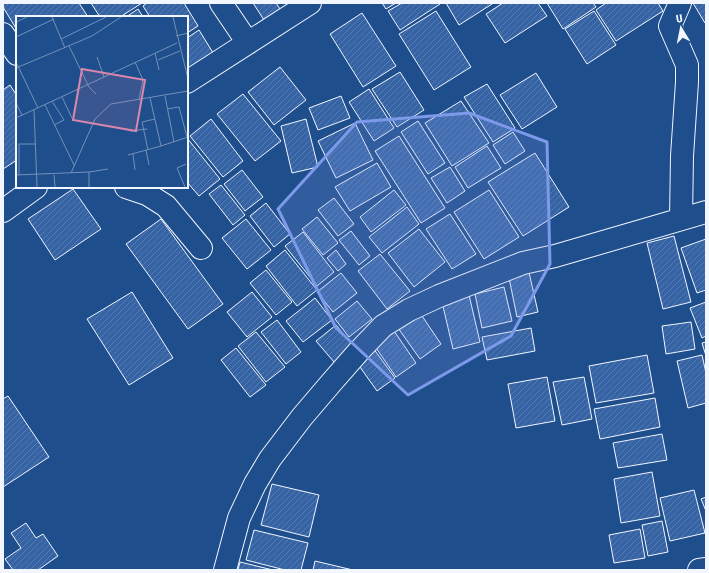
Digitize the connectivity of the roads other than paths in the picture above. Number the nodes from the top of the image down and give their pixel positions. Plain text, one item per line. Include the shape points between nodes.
1 (221, 3) edge
2 (310, 3) edge
3 (680, 3) edge
4 (3, 34) edge
5 (248, 43) junction
6 (16, 53) edge
7 (188, 81) edge
8 (35, 188) edge
9 (129, 188) edge
10 (3, 211) edge
11 (706, 212) edge
12 (681, 219) junction
13 (201, 248) dead end
14 (706, 569) edge
15 (225, 570) edge
16 (699, 570) edge

1 - 5 street
2 - 5 street
3 - 12 street via 670,26 687,65
4 - 6 street
5 - 7 street
8 - 10 street
9 - 13 street via 147,194 166,206
11 - 12 street
12 - 15 street via 524,263 439,296 383,326 302,417 270,459 239,518
14 - 16 street

